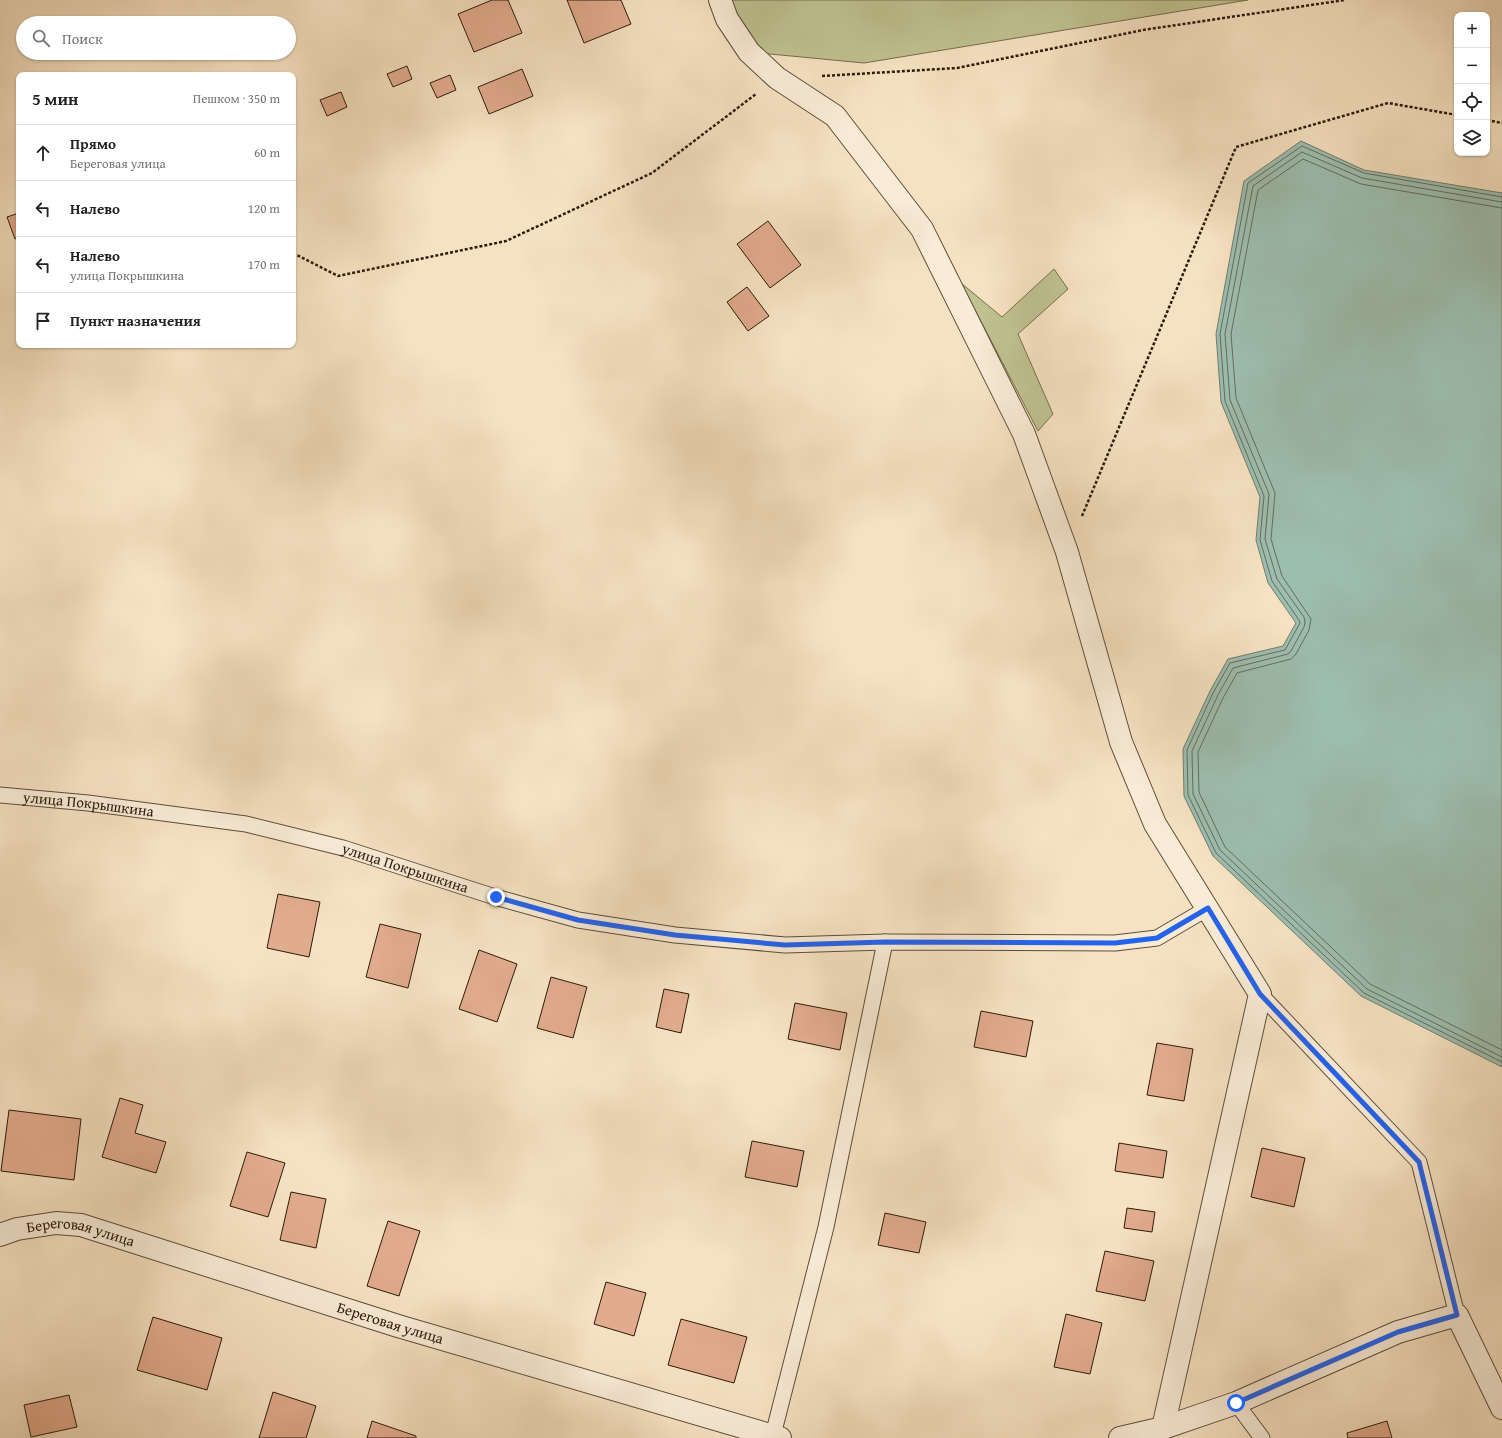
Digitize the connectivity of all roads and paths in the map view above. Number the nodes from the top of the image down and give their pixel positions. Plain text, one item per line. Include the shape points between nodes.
1 (720, 0) edge
2 (1345, 0) edge
3 (816, 76) dead end
4 (777, 78) junction
5 (1454, 114) edge
6 (1490, 121) edge
7 (1502, 123) edge
8 (296, 255) edge
9 (1067, 552) junction
10 (0, 795) edge
11 (1208, 908) junction
12 (885, 942) junction
13 (1260, 994) junction
14 (0, 1235) edge
15 (1457, 1315) junction
16 (1236, 1403) junction
17 (1502, 1408) edge
18 (1163, 1428) junction
19 (776, 1437) edge
20 (1120, 1438) edge
21 (1262, 1438) edge

1 - 4 street via 727,19 749,52
2 - 3 path via 1143,30 957,68
4 - 8 path via 652,173 506,241 338,276
4 - 9 street via 836,116 922,229 1024,434
5 - 9 path via 1388,103 1236,147
6 - 7 path
9 - 11 street via 1122,742 1155,824
10 - 12 lane, улица Покрышкина via 88,803 246,824 343,848 496,897 578,920 675,935 785,945
11 - 12 lane, улица Покрышкина via 1157,938 1115,943
11 - 13 street
12 - 19 lane via 826,1227
13 - 15 lane via 1419,1162
13 - 18 street
14 - 19 street, Береговая улица via 17,1229 56,1222 81,1224 398,1326
15 - 16 street via 1398,1332
15 - 17 street
16 - 18 street
16 - 21 lane
18 - 20 street

